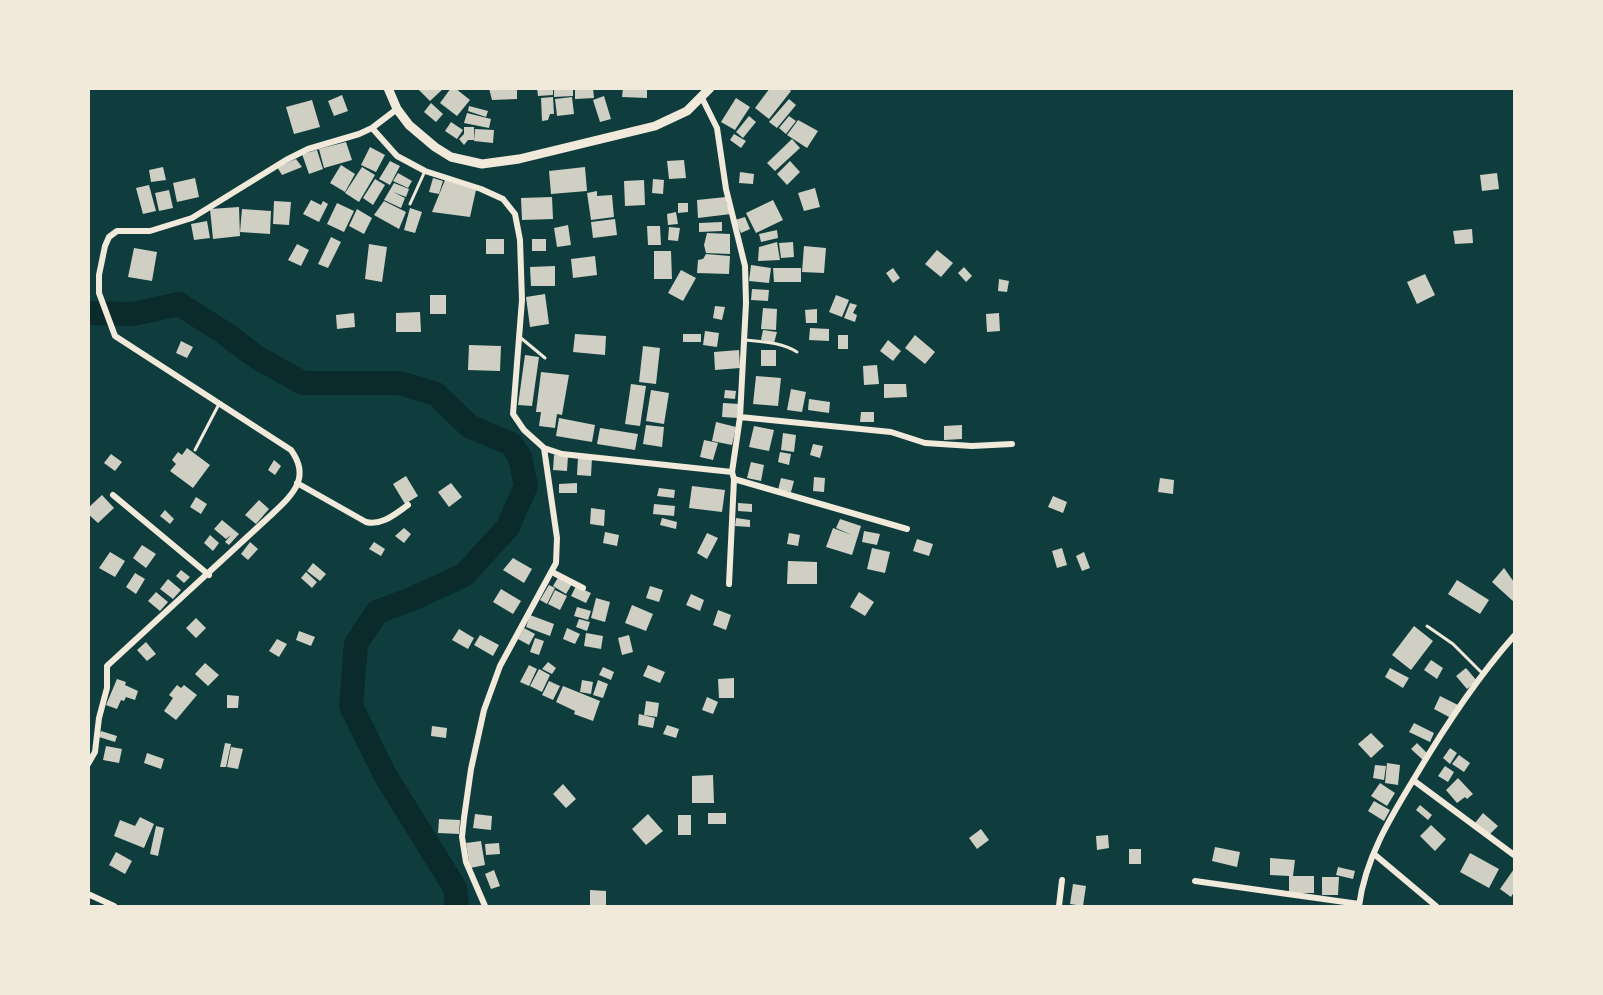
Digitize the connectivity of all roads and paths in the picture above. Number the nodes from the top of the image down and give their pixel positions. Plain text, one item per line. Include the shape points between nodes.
1 (388, 88) edge
2 (710, 88) edge
3 (702, 98) junction
4 (396, 109) junction
5 (372, 128) junction
6 (425, 171) junction
7 (410, 204) dead end
8 (519, 337) junction
9 (744, 340) junction
10 (797, 352) dead end
11 (545, 358) dead end
12 (219, 404) junction
13 (740, 417) junction
14 (1012, 444) dead end
15 (543, 448) junction
16 (195, 450) dead end
17 (733, 476) junction
18 (297, 483) junction
19 (113, 495) dead end
20 (408, 505) dead end
21 (907, 529) dead end
22 (552, 572) junction
23 (209, 575) junction
24 (729, 584) dead end
25 (584, 588) dead end
26 (1427, 626) dead end
27 (1515, 636) edge
28 (1483, 674) junction
29 (88, 764) edge
30 (1413, 780) junction
31 (1374, 854) junction
32 (1515, 855) edge
33 (1062, 880) dead end
34 (1195, 881) dead end
35 (88, 894) edge
36 (1359, 905) edge
37 (114, 906) edge
38 (484, 906) edge
39 (1059, 906) edge
40 (1436, 906) edge

1 - 4 highway
2 - 3 highway
3 - 4 highway via 687,111 655,126 519,159 482,164 451,157 435,147
3 - 9 street via 717,128 726,189 745,266
4 - 5 street
5 - 6 street via 397,156
5 - 12 street via 297,154 192,218 150,231 117,231 110,237 102,255 99,293 115,336
6 - 7 lane
6 - 8 street via 503,199 515,213 520,240
8 - 11 lane
8 - 15 street via 513,414
9 - 10 lane via 787,346
9 - 13 street
12 - 16 lane
12 - 18 street via 291,450 300,475
13 - 14 street via 891,432 925,443
13 - 17 street
15 - 17 street
15 - 22 street via 557,538
17 - 21 street
17 - 24 street
18 - 20 street via 373,524
18 - 23 street via 294,493
19 - 23 street
22 - 25 street
22 - 38 street via 500,666 484,710 471,769 462,837 466,862
23 - 29 street via 108,666 95,752
26 - 28 lane via 1453,644
27 - 28 street
28 - 30 street
30 - 31 street
30 - 32 street
31 - 36 street
31 - 40 street
33 - 39 street
34 - 36 street
35 - 37 street

